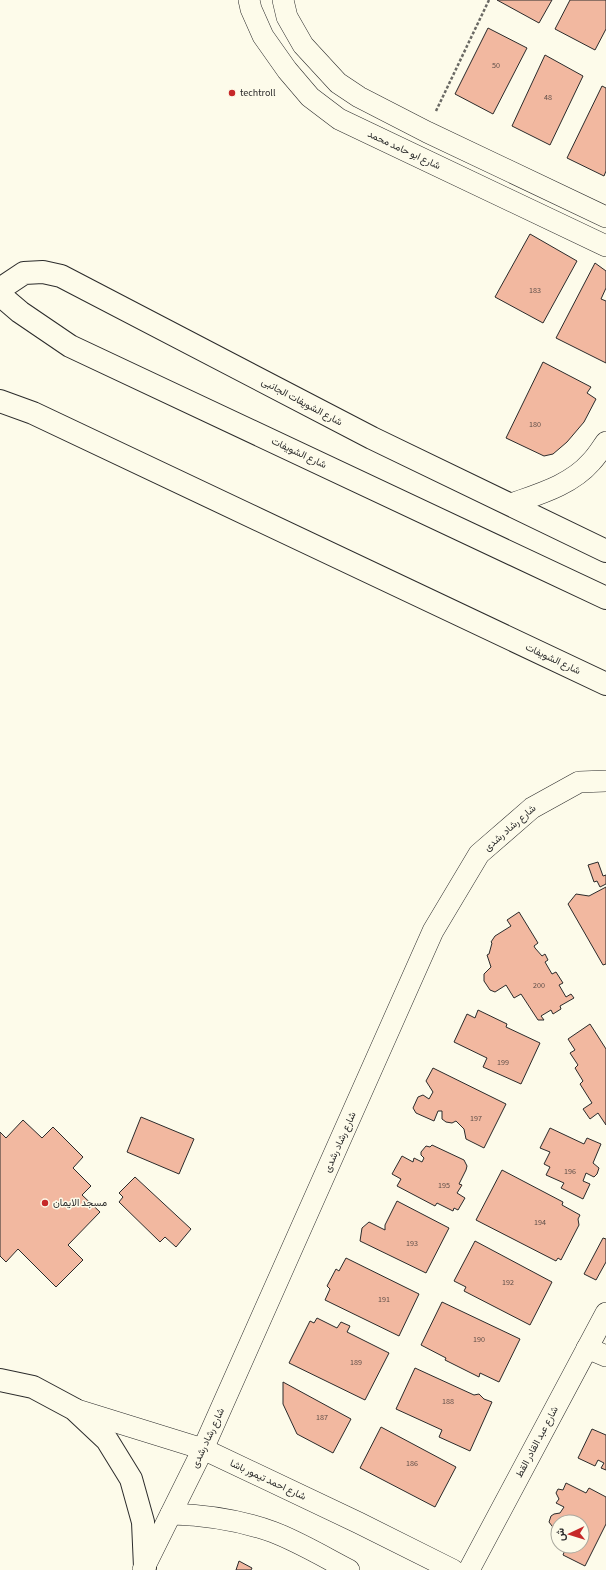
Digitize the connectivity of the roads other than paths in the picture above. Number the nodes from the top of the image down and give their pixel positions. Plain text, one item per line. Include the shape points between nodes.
1 (249, 0) edge
2 (283, 0) edge
3 (606, 217) edge
4 (606, 246) edge
5 (0, 289) edge
6 (0, 294) edge
7 (0, 401) edge
8 (606, 442) edge
9 (511, 504) junction
10 (606, 551) edge
11 (606, 598) edge
12 (606, 684) edge
13 (606, 781) edge
14 (606, 1313) edge
15 (597, 1352) edge
16 (0, 1380) edge
17 (74, 1409) junction
18 (203, 1449) junction
19 (171, 1514) junction
20 (144, 1568) edge
21 (349, 1570) edge
22 (453, 1570) edge
23 (468, 1570) edge

1 - 4 street, شارع ابو حامد محمد via 262,36 287,70 310,97 338,119
2 - 3 street via 287,17 303,45 338,83 359,97 427,132
5 - 9 main road, شارع الشويفات الجانبى via 24,273 43,272 61,276 372,438
6 - 11 main road, شارع الشويفات via 20,312 70,346
7 - 12 main road, شارع الشويفات via 33,413
8 - 9 street via 591,463 575,476 557,487
9 - 10 main road, شارع الشويفات الجانبى
13 - 18 street, شارع رشاد رشدى via 579,782 532,808 479,854 433,931
14 - 15 street, شارع عبد القادر القط
15 - 23 street, شارع عبد القادر القط
16 - 17 main road via 33,1388
17 - 18 street, شارع احمد تيمور باشا
17 - 20 main road via 107,1440 130,1478 143,1522
18 - 19 street, شارع رشاد رشدى
18 - 22 street, شارع احمد تيمور باشا
19 - 20 street, شارع رشاد رشدى
19 - 21 street via 196,1514 244,1523 273,1532

